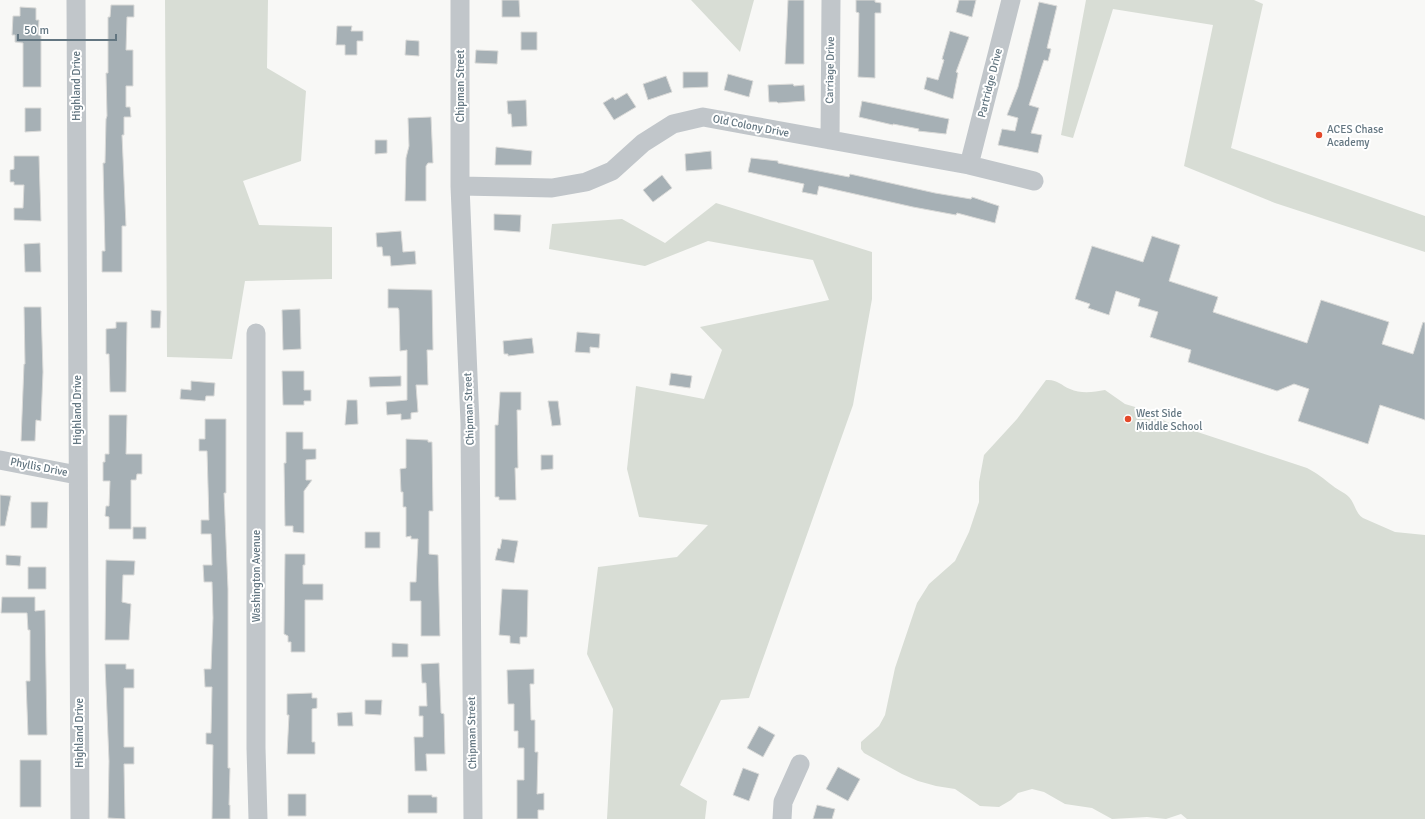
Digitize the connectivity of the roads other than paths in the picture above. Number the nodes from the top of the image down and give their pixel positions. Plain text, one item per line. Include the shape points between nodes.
1 (76, 0) edge
2 (460, 0) edge
3 (831, 0) edge
4 (1011, 0) edge
5 (830, 140) junction
6 (969, 165) junction
7 (1034, 180) dead end
8 (460, 186) junction
9 (256, 333) dead end
10 (0, 460) edge
11 (77, 475) junction
12 (800, 764) dead end
13 (80, 819) edge
14 (258, 819) edge
15 (473, 819) edge
16 (782, 819) edge

1 - 11 street, Highland Drive
2 - 8 street, Chipman Street
3 - 5 street, Carriage Drive
4 - 6 street, Partridge Drive
5 - 6 street, Old Colony Drive
5 - 8 street, Old Colony Drive via 703,117 673,124 643,143 612,172 586,182 552,188
6 - 7 street, Old Colony Drive
8 - 15 street, Chipman Street via 470,423
9 - 14 street, Washington Avenue
10 - 11 street, Phyllis Drive
11 - 13 street, Highland Drive
12 - 16 street via 783,802

